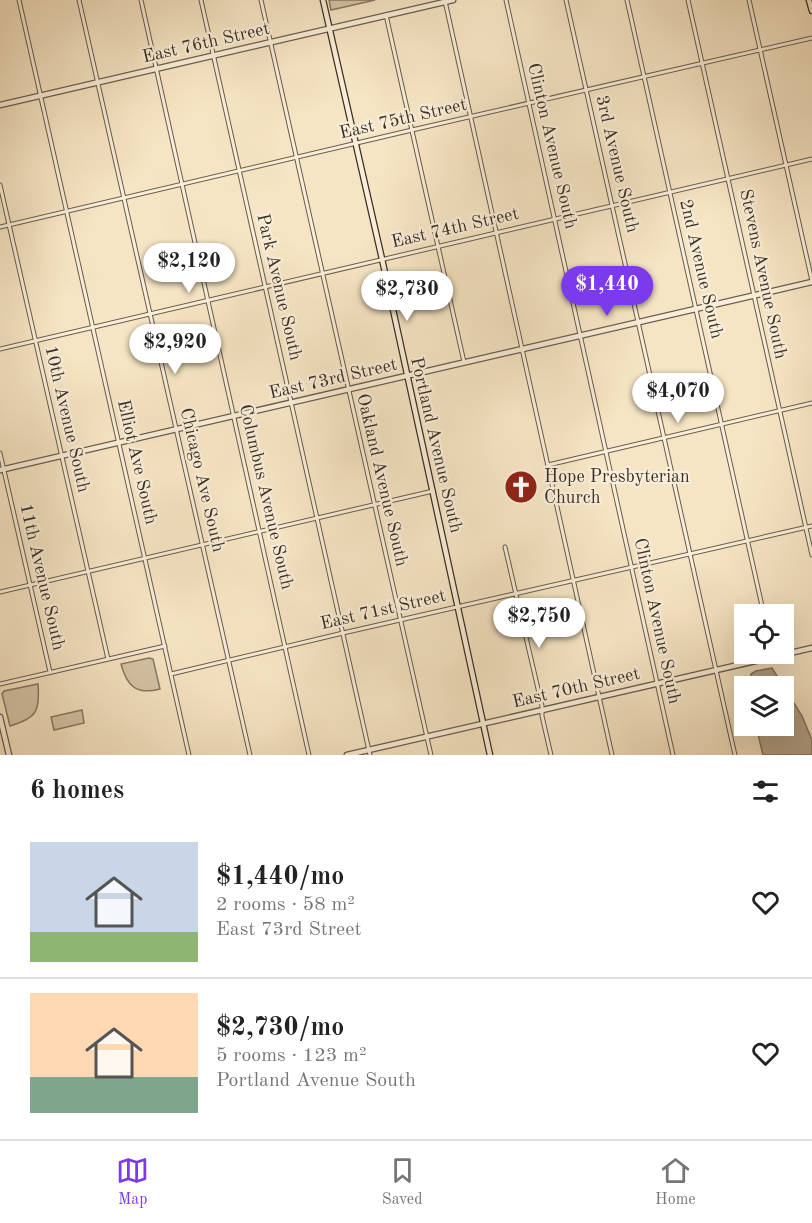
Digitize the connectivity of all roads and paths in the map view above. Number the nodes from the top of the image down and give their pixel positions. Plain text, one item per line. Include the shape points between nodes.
1 (19, 0) edge
2 (79, 0) edge
3 (141, 0) edge
4 (201, 0) edge
5 (261, 0) edge
6 (323, 0) edge
7 (453, 0) edge
8 (506, 0) edge
9 (566, 0) edge
10 (627, 0) edge
11 (688, 0) edge
12 (749, 0) edge
13 (809, 0) edge
14 (445, 1) edge
15 (812, 11) edge
16 (386, 15) junction
17 (329, 28) junction
18 (812, 38) edge
19 (271, 42) junction
20 (760, 50) junction
21 (213, 56) junction
22 (702, 63) junction
23 (156, 69) junction
24 (644, 77) junction
25 (98, 83) junction
26 (586, 90) junction
27 (41, 96) junction
28 (528, 104) junction
29 (0, 105) edge
30 (470, 117) junction
31 (412, 130) junction
32 (356, 144) junction
33 (297, 158) junction
34 (812, 159) edge
35 (786, 165) junction
36 (239, 171) junction
37 (728, 179) junction
38 (0, 185) edge
39 (182, 185) junction
40 (670, 192) junction
41 (124, 198) junction
42 (613, 206) junction
43 (67, 212) junction
44 (554, 219) junction
45 (9, 225) junction
46 (0, 227) edge
47 (497, 232) junction
48 (438, 246) junction
49 (382, 259) junction
50 (322, 273) junction
51 (812, 281) edge
52 (265, 286) junction
53 (755, 295) junction
54 (209, 300) junction
55 (696, 308) junction
56 (150, 314) junction
57 (638, 322) junction
58 (93, 327) junction
59 (580, 335) junction
60 (35, 340) junction
61 (522, 348) junction
62 (0, 349) edge
63 (464, 362) junction
64 (406, 375) junction
65 (348, 388) junction
66 (291, 402) junction
67 (812, 404) edge
68 (780, 411) junction
69 (234, 416) junction
70 (722, 424) junction
71 (177, 429) junction
72 (664, 438) junction
73 (119, 443) junction
74 (606, 451) junction
75 (0, 453) edge
76 (62, 456) junction
77 (548, 465) junction
78 (2, 470) edge
79 (433, 491) junction
80 (374, 505) junction
81 (317, 518) junction
82 (812, 526) edge
83 (806, 527) junction
84 (260, 532) junction
85 (748, 540) junction
86 (203, 545) junction
87 (505, 547) dead end
88 (689, 554) junction
89 (812, 555) edge
90 (145, 559) junction
91 (632, 567) junction
92 (88, 572) junction
93 (573, 580) junction
94 (30, 585) junction
95 (0, 592) edge
96 (516, 594) junction
97 (762, 604) edge
98 (458, 607) junction
99 (400, 620) junction
100 (342, 633) junction
101 (165, 646) junction
102 (286, 648) junction
103 (812, 648) edge
104 (794, 651) edge
105 (108, 659) junction
106 (229, 661) junction
107 (738, 664) edge
108 (715, 670) junction
109 (50, 672) junction
110 (171, 674) junction
111 (657, 683) junction
112 (0, 684) edge
113 (599, 697) junction
114 (542, 710) junction
115 (0, 717) edge
116 (484, 723) junction
117 (426, 736) junction
118 (369, 752) edge
119 (9, 755) edge
120 (189, 755) edge
121 (250, 755) edge
122 (309, 755) edge
123 (347, 755) edge
124 (430, 755) edge
125 (490, 755) edge
126 (551, 755) edge
127 (612, 755) edge
128 (673, 755) edge
129 (735, 755) edge

1 - 27 street, Elliot Ave South
2 - 25 street, Chicago Ave South
3 - 23 street, Columbus Avenue South
4 - 21 street, Park Avenue South
5 - 19 street, Oakland Avenue South
6 - 17 street, Portland Avenue South
7 - 14 street, East 76th Street
8 - 28 street, Clinton Avenue South
9 - 26 street, 3rd Avenue South
10 - 24 street, 2nd Avenue South
11 - 22 street, Stevens Avenue South
12 - 20 street
13 - 15 street
14 - 16 street, East 76th Street
14 - 30 street
16 - 17 street, East 76th Street
16 - 31 street
17 - 19 street, East 76th Street
17 - 32 street, Portland Avenue South
18 - 20 street, East 75th Street
19 - 21 street, East 76th Street
19 - 33 street, Oakland Avenue South
20 - 22 street, East 75th Street
20 - 35 street
21 - 23 street, East 76th Street
21 - 36 street, Park Avenue South
22 - 24 street, East 75th Street
22 - 37 street, Stevens Avenue South
23 - 25 street, East 76th Street
23 - 39 street, Columbus Avenue South
24 - 26 street, East 75th Street
24 - 40 street, 2nd Avenue South
25 - 27 street, East 76th Street
25 - 41 street, Chicago Ave South
26 - 28 street, East 75th Street
26 - 42 street, 3rd Avenue South
27 - 29 street, East 76th Street
27 - 43 street, Elliot Ave South
28 - 30 street, East 75th Street
28 - 44 street, Clinton Avenue South
30 - 31 street, East 75th Street
30 - 47 street
31 - 32 street, East 75th Street
31 - 48 street
32 - 33 street, East 75th Street
32 - 49 street, Portland Avenue South
33 - 36 street, East 75th Street
33 - 50 street, Oakland Avenue South
34 - 35 street, East 74th Street
35 - 37 street, East 74th Street
35 - 51 street
36 - 39 street, East 75th Street
36 - 52 street, Park Avenue South
37 - 40 street, East 74th Street
37 - 53 street, Stevens Avenue South
38 - 45 street, 10th Avenue South
39 - 41 street, East 75th Street
39 - 54 street, Columbus Avenue South
40 - 42 street, East 74th Street
40 - 55 street, 2nd Avenue South
41 - 43 street, East 75th Street
41 - 56 street, Chicago Ave South
42 - 44 street, East 74th Street
42 - 57 street, 3rd Avenue South
43 - 45 street, East 75th Street
43 - 58 street, Elliot Ave South
44 - 47 street, East 74th Street
44 - 59 street, Clinton Avenue South
45 - 46 street, East 75th Street
45 - 60 street, 10th Avenue South
47 - 48 street, East 74th Street
47 - 61 street
48 - 49 street, East 74th Street
48 - 63 street
49 - 50 street, East 74th Street
49 - 64 street, Portland Avenue South
50 - 52 street, East 74th Street
50 - 65 street, Oakland Avenue South
51 - 53 street, East 73rd Street
52 - 54 street, East 74th Street
52 - 66 street, Park Avenue South
53 - 55 street, East 73rd Street
53 - 68 street, Stevens Avenue South
54 - 56 street, East 74th Street
54 - 69 street, Columbus Avenue South
55 - 57 street, East 73rd Street
55 - 70 street, 2nd Avenue South
56 - 58 street, East 74th Street
56 - 71 street, Chicago Ave South
57 - 59 street, East 73rd Street
57 - 72 street, 3rd Avenue South
58 - 60 street, East 74th Street
58 - 73 street, Elliot Ave South
59 - 61 street, East 73rd Street
59 - 74 street, Clinton Avenue South
60 - 62 street, East 74th Street
60 - 76 street, 10th Avenue South
61 - 63 street, East 73rd Street
61 - 77 street
63 - 64 street, East 73rd Street
64 - 65 street, East 73rd Street
64 - 79 street, Portland Avenue South
65 - 66 street, East 73rd Street
65 - 80 street, Oakland Avenue South
66 - 69 street, East 73rd Street
66 - 81 street, Park Avenue South
67 - 68 street
68 - 70 street
68 - 83 street, Stevens Avenue South
69 - 71 street, East 73rd Street
69 - 84 street, Columbus Avenue South
70 - 72 street
70 - 85 street, 2nd Avenue South
71 - 73 street, East 73rd Street
71 - 86 street, Chicago Ave South
72 - 74 street
72 - 88 street, 3rd Avenue South
73 - 76 street, East 73rd Street
73 - 90 street, Elliot Ave South
74 - 77 street
74 - 91 street, Clinton Avenue South
75 - 78 street, 11th Avenue South
76 - 78 street, East 73rd Street
76 - 92 street, 10th Avenue South
77 - 93 street
78 - 94 street, 11th Avenue South
79 - 80 street
79 - 98 street, Portland Avenue South
80 - 81 street
80 - 99 street, Oakland Avenue South
81 - 84 street
81 - 100 street, Park Avenue South
82 - 83 street, East 71st Street
83 - 85 street, East 71st Street
83 - 89 street, Stevens Avenue South
84 - 86 street
84 - 102 street, Columbus Avenue South
85 - 88 street, East 71st Street
85 - 97 street, 2nd Avenue South
86 - 90 street
86 - 106 street, Chicago Ave South
87 - 96 street
88 - 91 street, East 71st Street
88 - 108 street, 3rd Avenue South
90 - 92 street
90 - 101 street, Elliot Ave South
91 - 93 street, East 71st Street
91 - 111 street, Clinton Avenue South
92 - 94 street
92 - 105 street, 10th Avenue South
93 - 96 street, East 71st Street
93 - 113 street
94 - 95 street
94 - 109 street, 11th Avenue South
96 - 98 street, East 71st Street
96 - 114 street
98 - 99 street, East 71st Street
98 - 116 street, Portland Avenue South
99 - 100 street, East 71st Street
99 - 117 street, Oakland Avenue South
100 - 102 street, East 71st Street
100 - 118 street, Park Avenue South
101 - 105 street
101 - 110 street, Elliot Ave South
102 - 106 street, East 71st Street
102 - 122 street, Columbus Avenue South
103 - 104 street, East 70th Street
105 - 109 street
106 - 110 street, East 71st Street
106 - 121 street, Chicago Ave South
107 - 108 street, East 70th Street
108 - 111 street, East 70th Street
108 - 129 street, 3rd Avenue South
109 - 112 street
110 - 120 street, Elliot Ave South
111 - 113 street, East 70th Street
111 - 128 street, Clinton Avenue South
113 - 114 street, East 70th Street
113 - 127 street
114 - 116 street, East 70th Street
114 - 126 street
115 - 119 street
116 - 117 street, East 70th Street
116 - 125 street, Portland Avenue South
117 - 118 street, East 70th Street
117 - 124 street, Oakland Avenue South
118 - 123 street, East 70th Street

